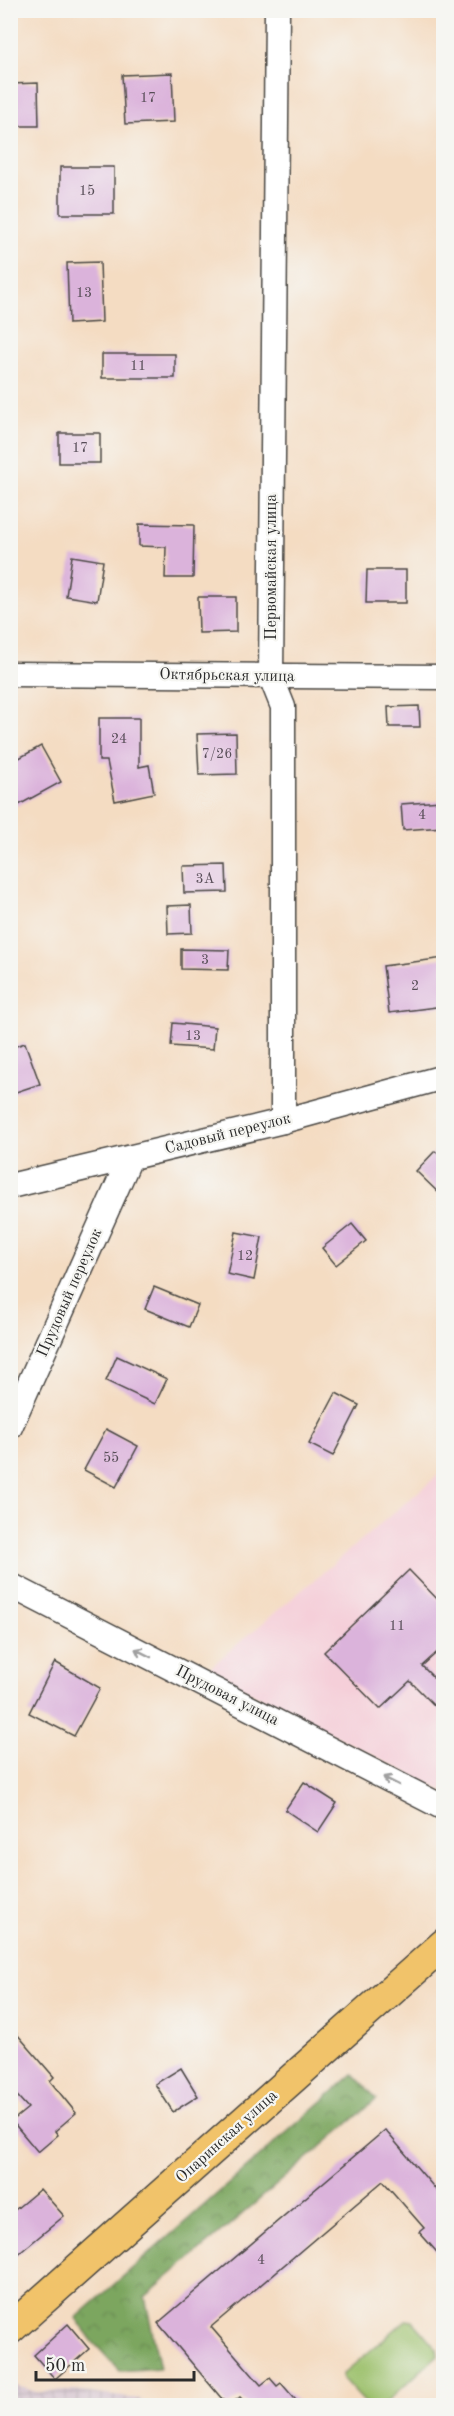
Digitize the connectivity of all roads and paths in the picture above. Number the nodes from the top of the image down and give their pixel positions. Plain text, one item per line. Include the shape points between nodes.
1 (277, 10) edge
2 (10, 674) edge
3 (271, 677) junction
4 (444, 677) edge
5 (444, 1077) edge
6 (283, 1121) junction
7 (130, 1158) junction
8 (10, 1186) edge
9 (10, 1427) edge
10 (14, 1594) edge
11 (444, 1808) edge
12 (444, 1944) edge
13 (10, 2329) edge

1 - 3 street, Первомайская улица
2 - 3 street, Октябрьская улица
3 - 4 street, Октябрьская улица
3 - 6 street, Первомайская улица via 283,707
5 - 6 street, Садовый переулок
6 - 7 street, Садовый переулок
7 - 8 street, Садовый переулок
7 - 9 street, Прудовый переулок
11 -> 10 street, Прудовая улица
12 - 13 main road, Опаринская улица

